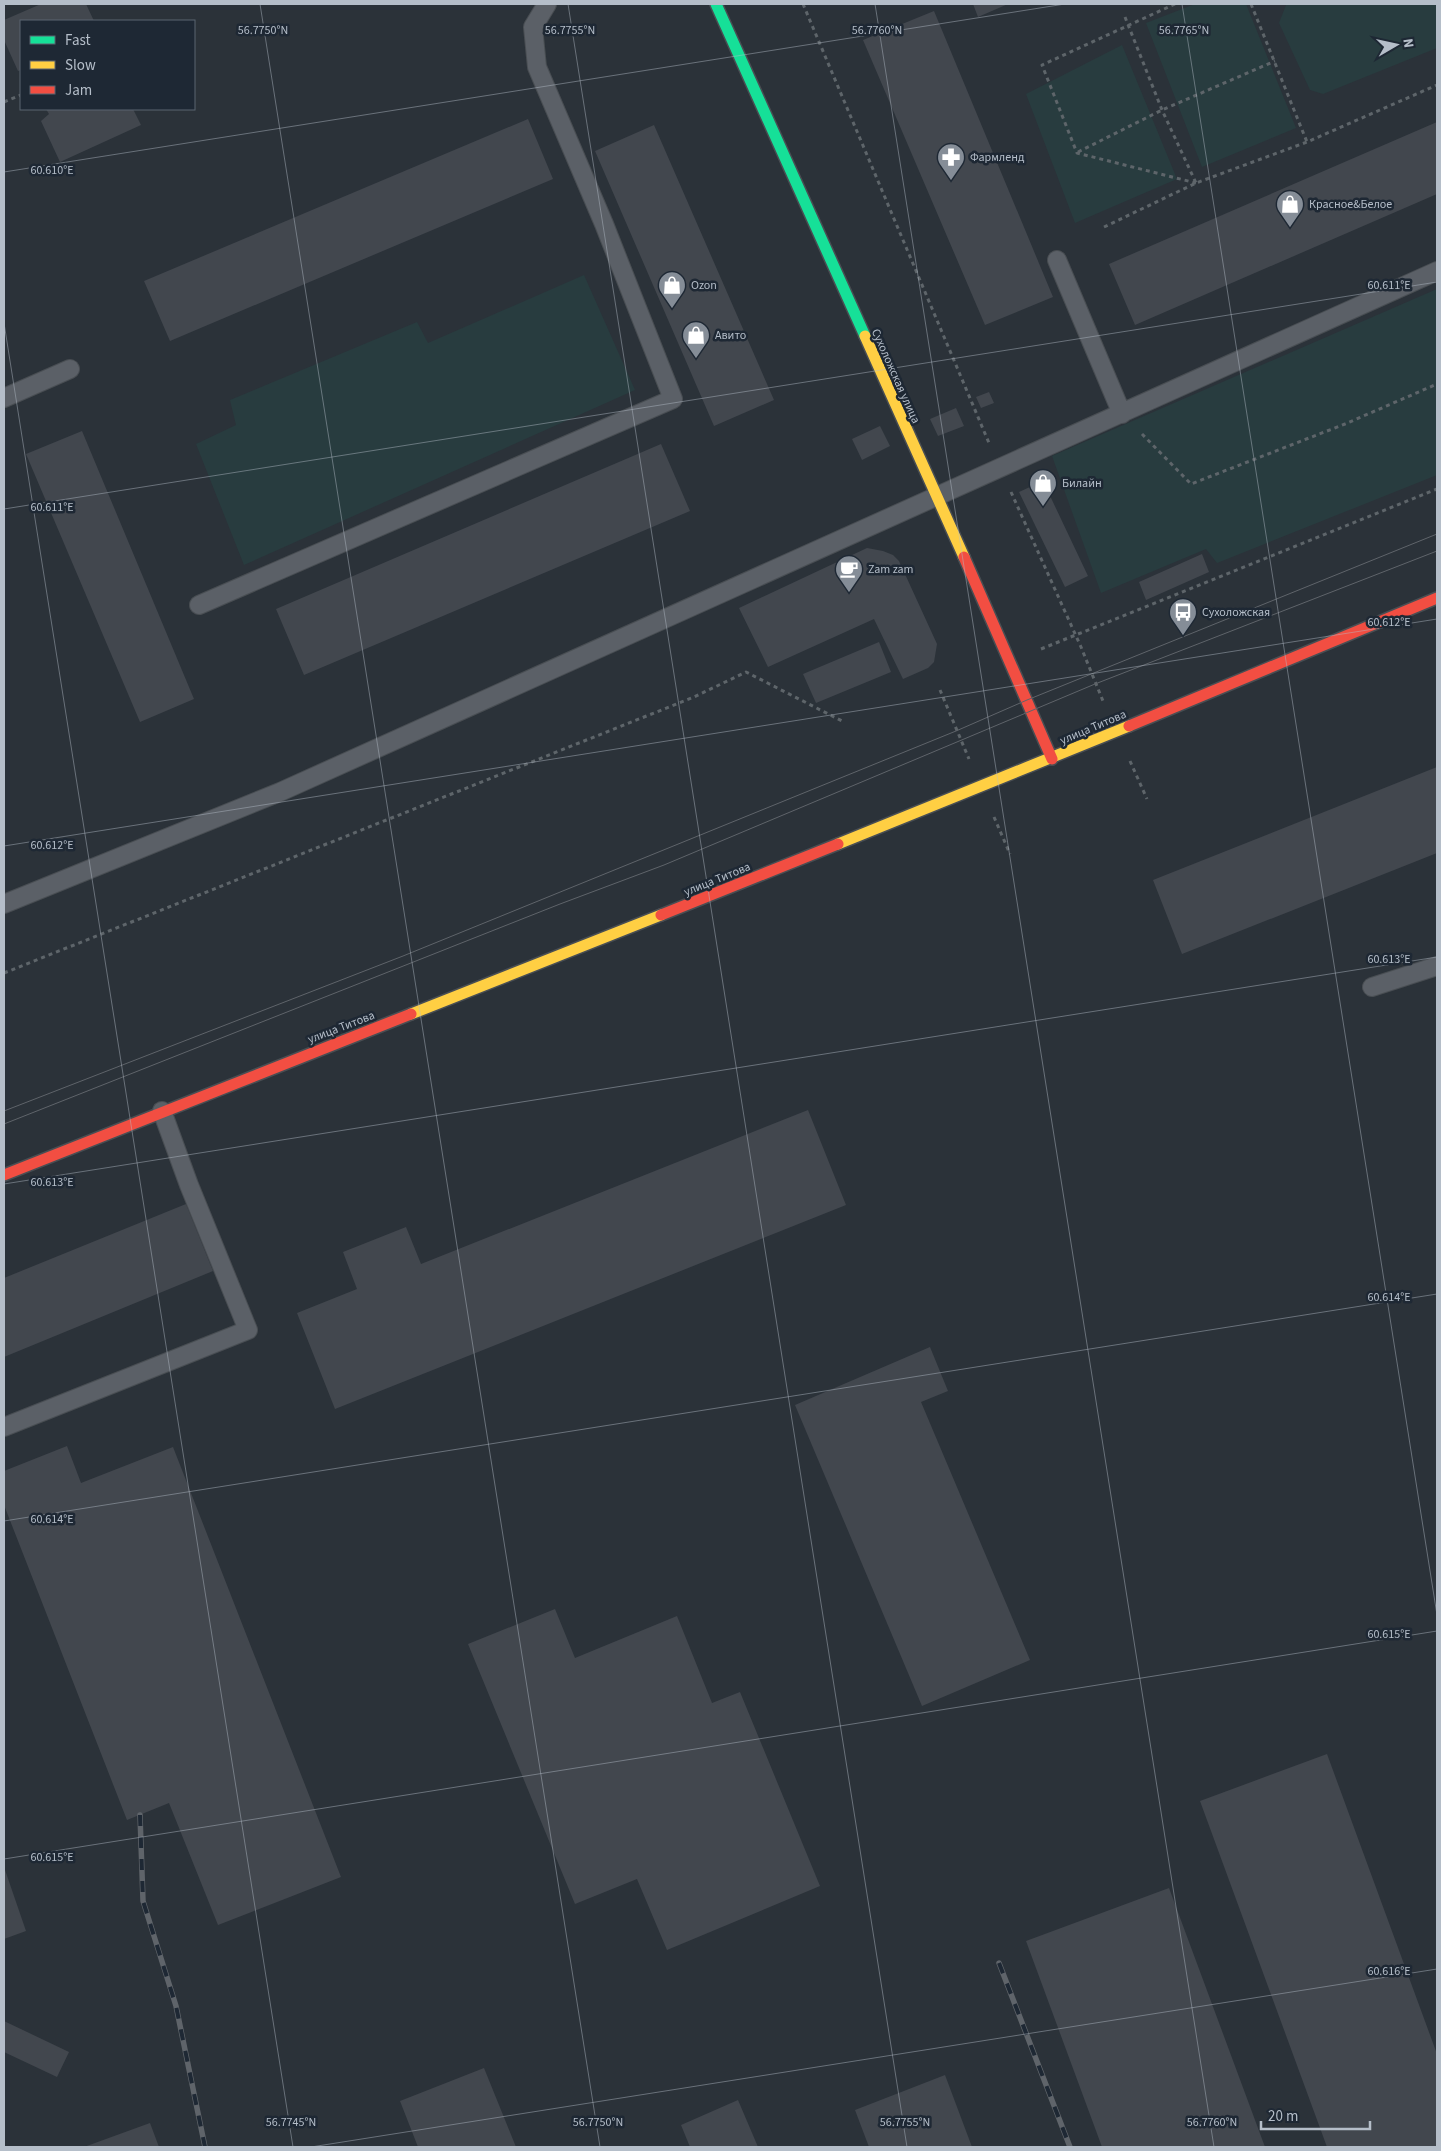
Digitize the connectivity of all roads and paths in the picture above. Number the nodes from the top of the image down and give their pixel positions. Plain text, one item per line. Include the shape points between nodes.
1 (547, 4) edge
2 (716, 4) edge
3 (803, 4) edge
4 (1175, 4) edge
5 (1251, 4) edge
6 (1125, 17) dead end
7 (1129, 26) junction
8 (1275, 60) junction
9 (1437, 85) edge
10 (20, 95) edge
11 (4, 102) edge
12 (1162, 110) junction
13 (1307, 142) junction
14 (1077, 152) junction
15 (1196, 183) junction
16 (1104, 227) dead end
17 (1057, 260) dead end
18 (1437, 271) edge
19 (70, 369) dead end
20 (1437, 384) edge
21 (4, 398) edge
22 (1122, 414) junction
23 (1000, 468) junction
24 (1437, 489) edge
25 (935, 498) junction
26 (1437, 598) edge
27 (199, 605) dead end
28 (1075, 635) junction
29 (844, 722) dead end
30 (1117, 732) junction
31 (1052, 759) junction
32 (1147, 799) dead end
33 (4, 904) edge
34 (1437, 966) edge
35 (4, 973) edge
36 (1372, 987) dead end
37 (162, 1112) junction
38 (4, 1175) edge
39 (4, 1427) edge

1 - 27 lane via 533,26 536,67 604,224 673,399
2 - 25 main road, Сухоложская улица
3 - 23 path
4 - 7 path
5 - 8 path
6 - 7 path
7 - 12 path
7 - 14 path via 1042,65
8 - 12 path
8 - 13 path
9 - 13 path
10 - 11 path
12 - 14 path
12 - 15 path
13 - 15 path
14 - 15 path
15 - 16 path
17 - 22 lane
18 - 22 lane
19 - 21 lane
20 - 22 path via 1191,484
22 - 23 lane
23 - 25 lane
23 - 28 path
24 - 28 path
25 - 31 main road, Сухоложская улица
25 - 33 lane via 280,792
26 - 30 main road, улица Титова
28 - 30 path
29 - 35 path via 746,672 676,704
30 - 31 main road, улица Титова
30 - 32 path
31 - 37 main road, улица Титова
34 - 36 lane
37 - 38 main road, улица Титова
37 - 39 lane via 248,1330

